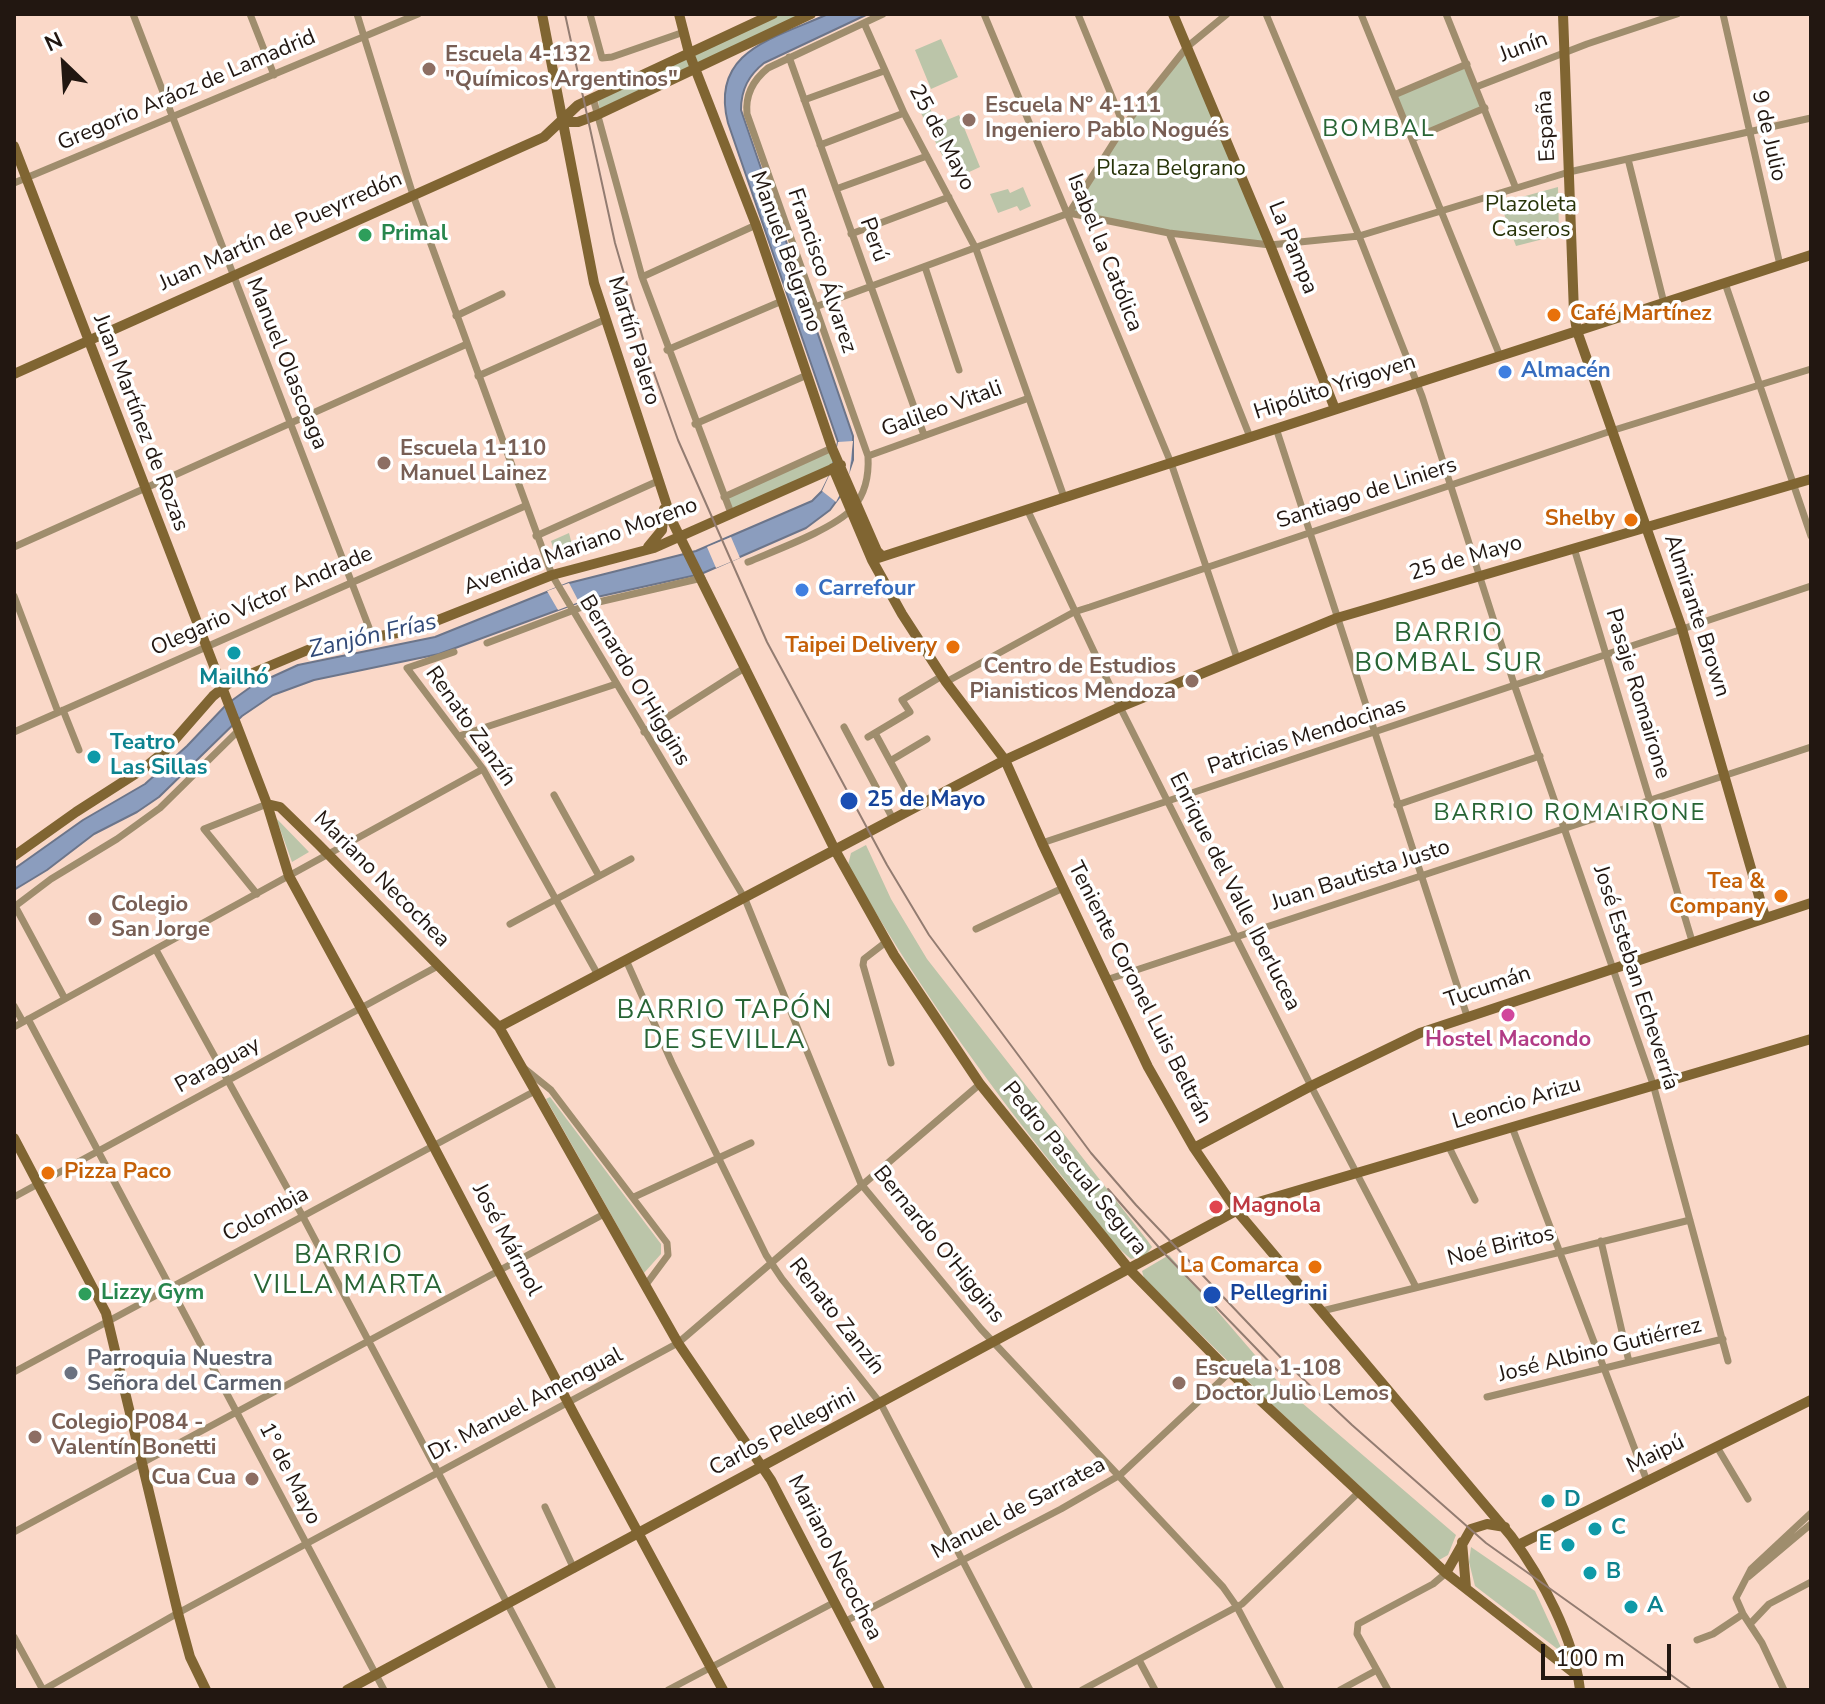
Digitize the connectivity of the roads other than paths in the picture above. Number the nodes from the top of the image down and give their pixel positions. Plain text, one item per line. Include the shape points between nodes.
1 (133, 14) edge
2 (250, 14) edge
3 (357, 14) edge
4 (418, 14) edge
5 (542, 14) edge
6 (590, 14) edge
7 (679, 14) edge
8 (773, 14) edge
9 (811, 14) edge
10 (883, 14) edge
11 (984, 14) edge
12 (1078, 14) edge
13 (1173, 14) edge
14 (1227, 14) edge
15 (1266, 14) edge
16 (1361, 14) edge
17 (1446, 14) edge
18 (1563, 14) edge
19 (1677, 14) edge
20 (1723, 14) edge
21 (1660, 17) edge
22 (864, 23) junction
23 (684, 32) junction
24 (364, 37) junction
25 (1187, 47) junction
26 (1564, 52) junction
27 (689, 53) junction
28 (789, 57) junction
29 (1467, 64) junction
30 (696, 69) junction
31 (884, 71) junction
32 (274, 75) junction
33 (1476, 87) junction
34 (1394, 95) junction
35 (593, 98) junction
36 (804, 100) junction
37 (1485, 108) junction
38 (904, 113) junction
39 (597, 115) junction
40 (173, 117) junction
41 (1811, 118) edge
42 (562, 122) junction
43 (1124, 126) junction
44 (1748, 131) junction
45 (1412, 139) junction
46 (820, 145) junction
47 (14, 146) edge
48 (927, 156) junction
49 (1628, 159) junction
50 (1569, 172) junction
51 (26, 178) junction
52 (14, 183) edge
53 (1515, 186) junction
54 (836, 189) junction
55 (413, 195) junction
56 (949, 197) junction
57 (1441, 210) junction
58 (1069, 213) junction
59 (756, 225) junction
60 (1169, 233) junction
61 (851, 234) junction
62 (1359, 236) junction
63 (1270, 245) junction
64 (976, 249) junction
65 (1811, 255) edge
66 (1780, 265) junction
67 (925, 267) junction
68 (232, 277) junction
69 (642, 277) junction
70 (1725, 283) junction
71 (871, 287) junction
72 (502, 294) dead end
73 (782, 301) junction
74 (1664, 303) junction
75 (815, 307) junction
76 (456, 316) junction
77 (604, 320) junction
78 (1577, 331) junction
79 (88, 341) junction
80 (467, 344) junction
81 (667, 350) junction
82 (1500, 356) junction
83 (1811, 369) edge
84 (959, 370) dead end
85 (14, 374) edge
86 (807, 375) junction
87 (478, 376) junction
88 (1417, 383) junction
89 (1760, 385) junction
90 (1029, 398) junction
91 (1335, 409) junction
92 (291, 423) junction
93 (695, 424) junction
94 (1276, 428) junction
95 (1611, 431) junction
96 (924, 435) junction
97 (1250, 437) junction
98 (832, 448) junction
99 (868, 456) junction
100 (1171, 463) junction
101 (837, 466) junction
102 (1811, 479) edge
103 (658, 481) junction
104 (1450, 485) junction
105 (1794, 485) junction
106 (144, 489) junction
107 (724, 497) junction
108 (1064, 497) junction
109 (664, 499) junction
110 (525, 506) junction
111 (854, 506) junction
112 (1027, 509) junction
113 (731, 513) junction
114 (1646, 527) junction
115 (1308, 532) junction
116 (536, 536) junction
117 (1811, 536) edge
118 (679, 537) junction
119 (14, 547) edge
120 (1574, 548) junction
121 (644, 550) junction
122 (876, 558) junction
123 (748, 562) dead end
124 (696, 567) junction
125 (1206, 567) junction
126 (552, 575) junction
127 (1479, 576) junction
128 (351, 583) junction
129 (1811, 586) edge
130 (14, 596) edge
131 (569, 608) junction
132 (1074, 612) junction
133 (1337, 618) junction
134 (1682, 629) junction
135 (373, 638) junction
136 (487, 643) dead end
137 (206, 647) junction
138 (454, 652) dead end
139 (1606, 654) junction
140 (1237, 658) junction
141 (746, 667) junction
142 (944, 679) junction
143 (616, 684) junction
144 (1515, 687) junction
145 (222, 688) junction
146 (1120, 707) junction
147 (61, 711) junction
148 (232, 718) junction
149 (844, 727) dead end
150 (14, 732) edge
151 (644, 732) junction
152 (1374, 734) junction
153 (459, 736) junction
154 (927, 739) dead end
155 (1811, 747) edge
156 (79, 750) dead end
157 (1540, 756) junction
158 (1005, 760) junction
159 (890, 761) junction
160 (483, 769) junction
161 (1725, 774) junction
162 (554, 795) dead end
163 (1650, 799) junction
164 (1169, 801) junction
165 (267, 804) junction
166 (1397, 805) junction
167 (915, 807) junction
168 (893, 819) junction
169 (1565, 827) junction
170 (1042, 843) junction
171 (835, 850) junction
172 (328, 855) junction
173 (14, 856) edge
174 (631, 859) dead end
175 (1420, 875) junction
176 (289, 876) junction
177 (599, 876) junction
178 (1063, 888) junction
179 (257, 894) junction
180 (745, 899) junction
181 (554, 900) junction
182 (1811, 903) edge
183 (14, 906) edge
184 (1765, 917) junction
185 (510, 924) dead end
186 (976, 929) dead end
187 (1237, 936) junction
188 (1692, 941) junction
189 (886, 942) junction
190 (156, 950) junction
191 (626, 960) junction
192 (438, 966) junction
193 (1614, 967) junction
194 (598, 975) junction
195 (1106, 980) junction
196 (65, 999) junction
197 (14, 1006) edge
198 (361, 1008) junction
199 (1467, 1016) junction
200 (25, 1020) junction
201 (14, 1027) edge
202 (499, 1027) junction
203 (1811, 1039) edge
204 (891, 1063) dead end
205 (522, 1067) junction
206 (228, 1080) junction
207 (980, 1084) junction
208 (1653, 1084) junction
209 (1311, 1086) junction
210 (535, 1091) junction
211 (1512, 1127) junction
212 (14, 1138) edge
213 (751, 1143) dead end
214 (433, 1145) junction
215 (1448, 1145) junction
216 (1194, 1148) junction
217 (98, 1152) junction
218 (718, 1158) junction
219 (1356, 1172) junction
220 (39, 1184) junction
221 (861, 1184) junction
222 (14, 1197) edge
223 (634, 1197) junction
224 (1475, 1200) dead end
225 (1237, 1211) junction
226 (604, 1214) junction
227 (302, 1215) junction
228 (1690, 1220) junction
229 (1601, 1241) junction
230 (1561, 1251) junction
231 (770, 1262) junction
232 (1129, 1269) junction
233 (500, 1270) junction
234 (645, 1286) junction
235 (169, 1287) junction
236 (1416, 1287) junction
237 (1322, 1311) junction
238 (108, 1321) junction
239 (1723, 1339) junction
240 (368, 1341) junction
241 (994, 1342) junction
242 (678, 1343) junction
243 (1728, 1361) dead end
244 (1629, 1362) junction
245 (1604, 1368) junction
246 (14, 1372) edge
247 (1230, 1372) junction
248 (1487, 1397) dead end
249 (1811, 1400) edge
250 (568, 1403) junction
251 (881, 1404) junction
252 (236, 1412) junction
253 (1717, 1447) junction
254 (142, 1462) junction
255 (762, 1467) junction
256 (438, 1473) junction
257 (1120, 1475) junction
258 (1647, 1481) junction
259 (1357, 1494) junction
260 (1748, 1499) dead end
261 (545, 1507) dead end
262 (1811, 1513) edge
263 (1811, 1524) edge
264 (1505, 1527) junction
265 (14, 1532) edge
266 (639, 1534) junction
267 (1463, 1540) junction
268 (305, 1544) junction
269 (1518, 1545) junction
270 (963, 1560) junction
271 (574, 1569) junction
272 (1446, 1573) junction
273 (1746, 1578) junction
274 (1811, 1582) edge
275 (1466, 1588) junction
276 (833, 1603) junction
277 (507, 1604) junction
278 (1237, 1607) junction
279 (178, 1613) junction
280 (1743, 1614) junction
281 (844, 1622) junction
282 (1750, 1624) junction
283 (14, 1637) edge
284 (1697, 1640) dead end
285 (1139, 1660) junction
286 (711, 1667) junction
287 (1377, 1670) junction
288 (376, 1674) junction
289 (1578, 1676) junction
290 (43, 1690) edge
291 (206, 1690) edge
292 (347, 1690) edge
293 (384, 1690) edge
294 (553, 1690) edge
295 (668, 1690) edge
296 (723, 1690) edge
297 (880, 1690) edge
298 (1030, 1690) edge
299 (1082, 1690) edge
300 (1155, 1690) edge
301 (1281, 1690) edge
302 (1340, 1690) edge
303 (1388, 1690) edge
304 (1580, 1690) edge
305 (1784, 1690) edge

1 - 40 street, Manuel Olascoaga
2 - 32 street
3 - 24 street, Bernardo O'Higgins
4 - 24 street, Gregorio Aráoz de Lamadrid
5 - 42 street, Martín Palero
6 - 23 street via 602,58
7 - 23 street, Manuel Belgrano
8 - 27 street, Juan Martín de Pueyrredón
9 - 30 street, Juan Martín de Pueyrredón
10 - 22 street
11 - 58 street, Isabel la Católica
12 - 43 street
13 - 25 street, La Pampa
14 - 25 street
15 - 62 street, José Esteban Echeverría
16 - 34 street
17 - 29 street
18 - 26 street, España
19 - 21 street, Junín
20 - 44 street, 9 de Julio
21 - 26 street, Junín
22 - 28 street
22 - 31 street, 25 de Mayo
23 - 27 street, Manuel Belgrano
24 - 32 street, Gregorio Aráoz de Lamadrid
24 - 55 street, Bernardo O'Higgins
25 - 43 street
25 - 63 street, La Pampa
26 - 33 street, Junín
26 - 50 street, España
27 - 30 street, Manuel Belgrano
27 - 35 street, Juan Martín de Pueyrredón
28 - 36 street, Perú
28 - 75 street, Francisco Álvarez via 762,73 751,87 747,114
29 - 33 street
29 - 34 street
30 - 39 street, Juan Martín de Pueyrredón
30 - 59 street, Manuel Belgrano
31 - 36 street
31 - 38 street, 25 de Mayo
32 - 40 street, Gregorio Aráoz de Lamadrid
33 - 37 street
34 - 45 street
35 - 39 street, Martín Palero
35 - 42 street, Juan Martín de Pueyrredón via 574,107
36 - 46 street, Perú
37 - 45 street
37 - 53 street
38 - 46 street
38 - 48 street, 25 de Mayo
39 - 42 street, Juan Martín de Pueyrredón
39 - 69 street, Martín Palero
40 - 51 street, Gregorio Aráoz de Lamadrid
40 - 68 street, Manuel Olascoaga
41 - 44 street
42 - 55 street, Juan Martín de Pueyrredón via 544,137
42 - 77 street, Martín Palero
43 - 58 street
44 - 49 street
44 - 66 street, 9 de Julio
45 - 57 street
46 - 54 street, Perú
47 - 51 street, Juan Martínez de Rozas
48 - 54 street
48 - 56 street, 25 de Mayo
49 - 50 street
49 - 74 street
50 - 53 street
50 - 78 street, España
51 - 52 street, Gregorio Aráoz de Lamadrid
51 - 79 street, Juan Martínez de Rozas
53 - 57 street
54 - 61 street, Perú
55 - 68 street, Juan Martín de Pueyrredón
55 - 76 street, Bernardo O'Higgins
56 - 61 street
56 - 64 street, 25 de Mayo
57 - 62 street
57 - 82 street
58 - 60 street
58 - 64 street
58 - 100 street, Isabel la Católica
59 - 69 street
59 - 73 street, Manuel Belgrano
60 - 63 street
60 - 97 street
61 - 71 street, Perú
62 - 63 street
62 - 88 street, José Esteban Echeverría
63 - 91 street, La Pampa
64 - 67 street
64 - 90 street, 25 de Mayo
65 - 66 street, Hipólito Yrigoyen
66 - 70 street, Hipólito Yrigoyen
67 - 71 street
67 - 84 street
68 - 79 street, Juan Martín de Pueyrredón
68 - 92 street, Manuel Olascoaga
69 - 81 street, Martín Palero
70 - 74 street, Hipólito Yrigoyen
70 - 89 street
71 - 75 street
71 - 96 street, Perú
72 - 76 street
73 - 81 street
73 - 86 street, Manuel Belgrano
74 - 78 street, Hipólito Yrigoyen
75 - 99 street, Francisco Álvarez
76 - 80 street, Bernardo O'Higgins
77 - 87 street
77 - 103 street, Martín Palero
78 - 82 street, Hipólito Yrigoyen
78 - 95 street, Almirante Brown
79 - 85 street, Juan Martín de Pueyrredón
79 - 106 street, Juan Martínez de Rozas
80 - 87 street, Bernardo O'Higgins
80 - 92 street
81 - 93 street, Martín Palero
82 - 88 street, Hipólito Yrigoyen
83 - 89 street, Santiago de Liniers
86 - 93 street
86 - 98 street, Manuel Belgrano
87 - 110 street, Bernardo O'Higgins
88 - 91 street, Hipólito Yrigoyen
88 - 104 street, José Esteban Echeverría
89 - 95 street, Santiago de Liniers
89 - 105 street
90 - 96 street, Galileo Vitali
90 - 108 street, 25 de Mayo
91 - 94 street, Hipólito Yrigoyen
92 - 106 street
92 - 128 street, Manuel Olascoaga
93 - 107 street, Martín Palero
94 - 97 street, Hipólito Yrigoyen
94 - 115 street
95 - 104 street, Santiago de Liniers
95 - 114 street, Almirante Brown
96 - 99 street, Galileo Vitali
97 - 100 street, Hipólito Yrigoyen
98 - 101 street, Manuel Belgrano
98 - 107 street
99 - 111 street via 867,480
100 - 108 street, Hipólito Yrigoyen
100 - 125 street, Isabel la Católica
101 - 111 street, Manuel Belgrano
101 - 111 street, Manuel Belgrano via 839,481
101 - 113 street, Avenida Mariano Moreno
102 - 105 street, 25 de Mayo
103 - 109 street, Martín Palero
103 - 116 street
104 - 115 street, Santiago de Liniers
104 - 127 street, José Esteban Echeverría
105 - 114 street, 25 de Mayo
105 - 117 street
106 - 119 street
106 - 137 street, Juan Martínez de Rozas
107 - 113 street, Martín Palero
108 - 112 street, Hipólito Yrigoyen
109 - 118 street, Martín Palero
109 - 121 street via 662,530
110 - 116 street, Bernardo O'Higgins
110 - 128 street, Olegario Víctor Andrade
111 - 122 street, Manuel Belgrano
111 - 123 street via 824,527
112 - 122 street, Hipólito Yrigoyen
112 - 132 street, Enrique del Valle Iberlucea
113 - 118 street, Avenida Mariano Moreno
114 - 120 street, 25 de Mayo
114 - 134 street, Almirante Brown
115 - 125 street, Santiago de Liniers
115 - 133 street
116 - 126 street, Bernardo O'Higgins
118 - 121 street, Avenida Mariano Moreno
118 - 124 street, Martín Palero
120 - 127 street, 25 de Mayo
120 - 139 street, Pasaje Romairone
121 - 126 street, Avenida Mariano Moreno
122 - 142 street, Teniente Coronel Luis Beltrán via 902,614
124 - 131 street
124 - 141 street, Pedro Pascual Segura
125 - 132 street, Santiago de Liniers
125 - 140 street, Isabel la Católica
126 - 131 street, Bernardo O'Higgins
126 - 135 street, Avenida Mariano Moreno via 427,625
127 - 133 street, 25 de Mayo
127 - 144 street, José Esteban Echeverría
128 - 135 street, Manuel Olascoaga
128 - 137 street, Olegario Víctor Andrade
129 - 134 street, Patricias Mendocinas
130 - 147 street
131 - 136 street
131 - 143 street, Bernardo O'Higgins
132 - 142 street, Santiago de Liniers
132 - 146 street, Enrique del Valle Iberlucea
133 - 140 street, 25 de Mayo
133 - 152 street
134 - 139 street, Patricias Mendocinas
134 - 161 street, Almirante Brown
135 - 145 street, Avenida Mariano Moreno via 310,649
137 - 145 street, Juan Martínez de Rozas
137 - 147 street, Olegario Víctor Andrade
138 - 153 street, Renato Zanzín via 407,668
139 - 144 street, Patricias Mendocinas
139 - 163 street, Pasaje Romairone
140 - 146 street, 25 de Mayo
141 - 151 street
141 - 171 street, Pedro Pascual Segura
142 - 158 street, Teniente Coronel Luis Beltrán
142 - 159 street, Santiago de Liniers via 902,700 910,712 871,735
143 - 151 street, Bernardo O'Higgins
143 - 153 street
144 - 152 street, Patricias Mendocinas
144 - 157 street, José Esteban Echeverría
145 - 148 street, Juan Martínez de Rozas
145 - 173 street, Avenida Mariano Moreno via 143,769
146 - 158 street, 25 de Mayo
146 - 164 street, Enrique del Valle Iberlucea
147 - 150 street, Olegario Víctor Andrade
147 - 156 street
148 - 165 street
148 - 183 street via 160,808
149 - 168 street
151 - 180 street, Bernardo O'Higgins
152 - 164 street, Patricias Mendocinas
152 - 166 street
153 - 160 street, Renato Zanzín
154 - 159 street
155 - 161 street, Juan Bautista Justo
157 - 166 street
157 - 169 street, José Esteban Echeverría
158 - 167 street, 25 de Mayo
158 - 170 street, Teniente Coronel Luis Beltrán
159 - 167 street
160 - 172 street
160 - 181 street, Renato Zanzín
161 - 163 street, Juan Bautista Justo
161 - 184 street, Almirante Brown
162 - 177 street
163 - 169 street, Juan Bautista Justo
163 - 188 street, Pasaje Romairone
164 - 170 street, Patricias Mendocinas
164 - 187 street, Enrique del Valle Iberlucea
165 - 172 street, Mariano Necochea via 280,807
165 - 176 street, José Mármol
165 - 179 street via 204,829
166 - 175 street
167 - 168 street, 25 de Mayo
168 - 171 street, 25 de Mayo
169 - 175 street, Juan Bautista Justo
169 - 193 street, José Esteban Echeverría
170 - 178 street, Teniente Coronel Luis Beltrán
171 - 180 street, 25 de Mayo
171 - 189 street, Pedro Pascual Segura
172 - 176 street
172 - 192 street, Mariano Necochea
174 - 177 street
175 - 187 street, Juan Bautista Justo
175 - 199 street
176 - 179 street
176 - 198 street, José Mármol
177 - 181 street
178 - 186 street
178 - 195 street, Teniente Coronel Luis Beltrán
179 - 190 street
180 - 191 street, 25 de Mayo
180 - 221 street, Bernardo O'Higgins
181 - 185 street
181 - 194 street, Renato Zanzín
182 - 184 street, Tucumán
183 - 196 street
184 - 188 street, Tucumán
187 - 195 street, Juan Bautista Justo
187 - 209 street, Enrique del Valle Iberlucea
188 - 193 street, Tucumán
189 - 204 street via 863,965
189 - 207 street, Pedro Pascual Segura
190 - 196 street
190 - 206 street
191 - 194 street, 25 de Mayo
191 - 218 street, Renato Zanzín
192 - 198 street, Paraguay
192 - 202 street, Mariano Necochea
193 - 199 street, Tucumán
193 - 208 street, José Esteban Echeverría
194 - 202 street, 25 de Mayo
195 - 216 street, Teniente Coronel Luis Beltrán
196 - 200 street
197 - 200 street, 1° de Mayo
198 - 206 street, Paraguay
198 - 214 street, José Mármol
199 - 209 street, Tucumán
200 - 201 street
200 - 217 street, 1° de Mayo
202 - 205 street, Mariano Necochea
203 - 208 street, Leoncio Arizu
205 - 210 street, Mariano Necochea
205 - 223 street, Mariano Necochea via 551,1090
206 - 217 street, Paraguay
206 - 227 street
207 - 221 street, Dr. Manuel Amengual
207 - 232 street, Pedro Pascual Segura
208 - 211 street, Leoncio Arizu
208 - 228 street, José Esteban Echeverría
209 - 216 street, Tucumán
209 - 219 street, Enrique del Valle Iberlucea
210 - 214 street, Colombia
210 - 226 street, Mariano Necochea
211 - 215 street, Leoncio Arizu
211 - 230 street
212 - 220 street
213 - 218 street
214 - 227 street, Colombia
214 - 233 street, José Mármol
215 - 219 street, Leoncio Arizu
215 - 224 street
216 - 225 street, Teniente Coronel Luis Beltrán
217 - 220 street, Paraguay
217 - 235 street, 1° de Mayo
218 - 223 street
218 - 231 street, Renato Zanzín
219 - 225 street, Leoncio Arizu
219 - 236 street, Enrique del Valle Iberlucea
220 - 222 street, Paraguay
220 - 238 street
221 - 231 street, Dr. Manuel Amengual
221 - 241 street, Bernardo O'Higgins
223 - 234 street, Mariano Necochea via 670,1249
225 - 232 street, Carlos Pellegrini
225 - 237 street, Teniente Coronel Luis Beltrán
226 - 233 street
226 - 234 street, Mariano Necochea
227 - 235 street, Colombia
227 - 240 street
228 - 229 street, Noé Biritos
228 - 239 street, José Esteban Echeverría
229 - 230 street, Noé Biritos
229 - 244 street
230 - 236 street, Noé Biritos
230 - 245 street
231 - 242 street, Dr. Manuel Amengual
231 - 251 street, Renato Zanzín
232 - 241 street, Carlos Pellegrini
232 - 247 street, Pedro Pascual Segura
233 - 240 street
233 - 250 street, José Mármol
234 - 242 street, Mariano Necochea
235 - 238 street, Colombia
235 - 252 street, 1° de Mayo
236 - 237 street, Noé Biritos
237 - 264 street, Teniente Coronel Luis Beltrán
238 - 246 street, Colombia
238 - 254 street
239 - 243 street, José Esteban Echeverría
239 - 244 street, José Albino Gutiérrez
240 - 252 street
240 - 256 street
241 - 251 street, Carlos Pellegrini
241 - 257 street, Bernardo O'Higgins
242 - 250 street, Dr. Manuel Amengual
242 - 255 street, Mariano Necochea
244 - 245 street, José Albino Gutiérrez
245 - 248 street, José Albino Gutiérrez
245 - 258 street
247 - 257 street, Manuel de Sarratea
247 - 259 street, Pedro Pascual Segura
249 - 253 street, Maipú
250 - 256 street, Dr. Manuel Amengual
250 - 266 street, José Mármol
251 - 255 street, Carlos Pellegrini
251 - 270 street, Renato Zanzín
252 - 254 street
252 - 268 street, 1° de Mayo
253 - 258 street, Maipú
253 - 260 street
254 - 265 street
254 - 279 street
255 - 266 street, Carlos Pellegrini
255 - 276 street, Mariano Necochea
256 - 268 street, Dr. Manuel Amengual
256 - 277 street
257 - 270 street, Manuel de Sarratea
257 - 278 street, Bernardo O'Higgins
258 - 269 street, Maipú
259 - 272 street, Pedro Pascual Segura
259 - 278 street
261 - 271 street
262 - 273 street
263 - 273 street
264 - 267 street via 1479,1526
264 - 269 street, Teniente Coronel Luis Beltrán
266 - 271 street, Carlos Pellegrini
266 - 286 street, José Mármol
267 - 272 street
267 - 275 street
268 - 279 street, Dr. Manuel Amengual
268 - 288 street, 1° de Mayo
269 - 289 street, Teniente Coronel Luis Beltrán via 1560,1623
270 - 281 street, Manuel de Sarratea
270 - 298 street, Renato Zanzín
271 - 277 street, Carlos Pellegrini
272 - 275 street, Pedro Pascual Segura
272 - 287 street via 1360,1621 1357,1628
273 - 280 street via 1736,1598
274 - 282 street via 1769,1604
275 - 289 street, Pedro Pascual Segura
276 - 281 street, Mariano Necochea
276 - 286 street
277 - 288 street, Carlos Pellegrini
277 - 294 street
278 - 285 street
278 - 301 street, Bernardo O'Higgins
279 - 290 street, Dr. Manuel Amengual
279 - 291 street
280 - 282 street
280 - 284 street
281 - 297 street, Mariano Necochea
282 - 305 street
283 - 290 street
285 - 299 street
285 - 300 street
286 - 295 street
286 - 296 street, José Mármol
287 - 302 street
287 - 303 street
288 - 292 street, Carlos Pellegrini
288 - 293 street, 1° de Mayo
289 - 304 street, Teniente Coronel Luis Beltrán

